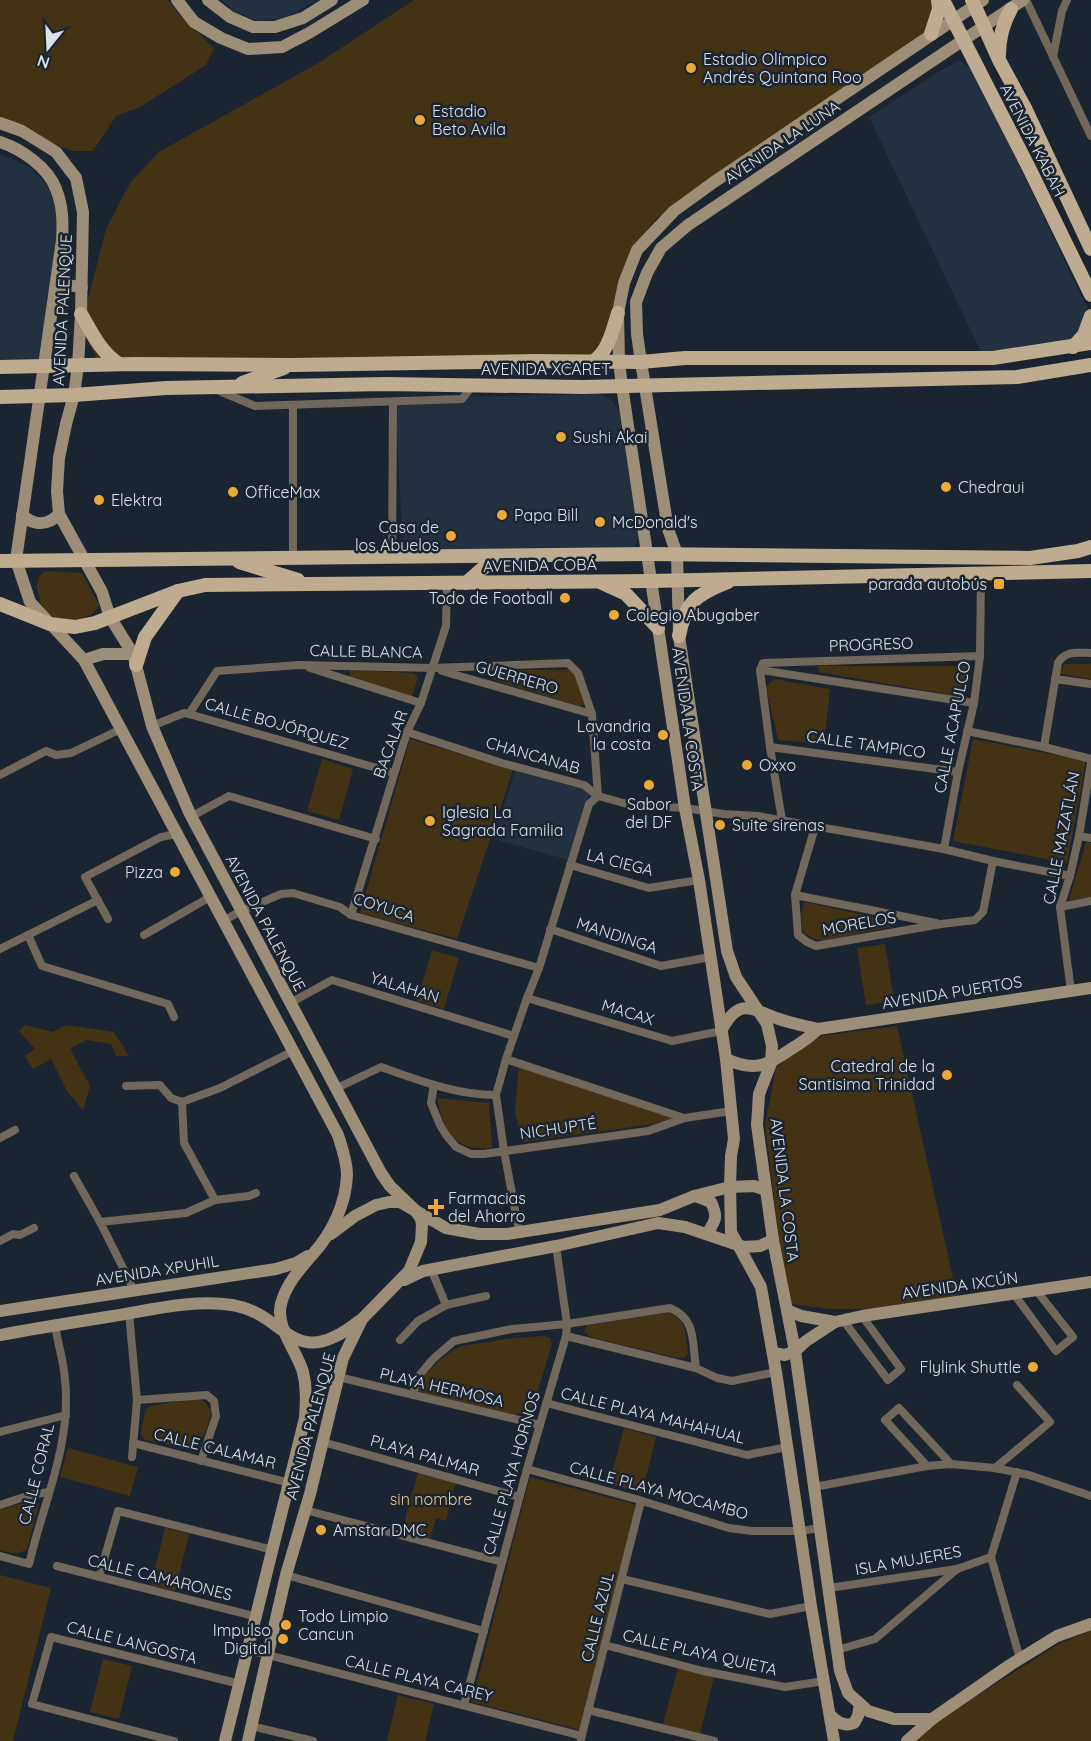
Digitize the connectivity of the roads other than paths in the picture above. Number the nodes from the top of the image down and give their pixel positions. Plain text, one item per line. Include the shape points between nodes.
1 (177, 0) edge
2 (208, 0) edge
3 (332, 0) edge
4 (363, 0) edge
5 (938, 0) edge
6 (943, 0) edge
7 (1024, 0) edge
8 (1067, 0) edge
9 (977, 2) edge
10 (1011, 9) junction
11 (952, 20) junction
12 (984, 27) junction
13 (931, 34) junction
14 (964, 41) junction
15 (1053, 57) junction
16 (999, 60) junction
17 (877, 71) junction
18 (890, 90) junction
19 (0, 123) edge
20 (1091, 136) edge
21 (0, 142) edge
22 (1091, 249) edge
23 (624, 283) junction
24 (56, 284) junction
25 (82, 287) junction
26 (642, 287) junction
27 (1089, 292) edge
28 (1091, 306) edge
29 (618, 313) junction
30 (81, 314) junction
31 (1091, 316) edge
32 (1091, 343) edge
33 (1072, 346) junction
34 (993, 358) junction
35 (592, 362) junction
36 (619, 362) junction
37 (640, 362) junction
38 (119, 364) junction
39 (1091, 364) edge
40 (78, 365) junction
41 (293, 365) junction
42 (43, 366) junction
43 (0, 368) edge
44 (921, 378) junction
45 (474, 385) junction
46 (0, 386) edge
47 (622, 386) junction
48 (645, 386) junction
49 (210, 387) junction
50 (232, 387) junction
51 (75, 395) junction
52 (0, 397) edge
53 (33, 397) junction
54 (393, 402) junction
55 (293, 405) junction
56 (59, 514) junction
57 (22, 515) junction
58 (1091, 547) edge
59 (647, 554) junction
60 (677, 554) junction
61 (497, 556) junction
62 (848, 556) junction
63 (392, 557) junction
64 (225, 558) junction
65 (293, 558) junction
66 (1030, 558) junction
67 (16, 560) junction
68 (83, 560) junction
69 (0, 561) edge
70 (1091, 571) edge
71 (1061, 572) junction
72 (981, 574) junction
73 (798, 577) junction
74 (738, 578) junction
75 (678, 579) junction
76 (597, 581) junction
77 (651, 581) junction
78 (447, 583) junction
79 (466, 583) junction
80 (312, 584) junction
81 (178, 591) junction
82 (0, 604) edge
83 (110, 617) junction
84 (50, 624) junction
85 (658, 628) junction
86 (679, 638) junction
87 (660, 643) junction
88 (1091, 653) edge
89 (980, 656) junction
90 (84, 660) junction
91 (134, 660) junction
92 (299, 665) junction
93 (762, 666) junction
94 (433, 668) junction
95 (1055, 679) junction
96 (1091, 684) edge
97 (421, 703) junction
98 (974, 703) junction
99 (189, 714) junction
100 (592, 714) junction
101 (152, 726) junction
102 (121, 729) junction
103 (967, 731) junction
104 (407, 732) junction
105 (770, 747) junction
106 (1044, 747) junction
107 (1091, 761) edge
108 (394, 772) junction
109 (958, 772) junction
110 (0, 775) edge
111 (598, 796) junction
112 (685, 808) junction
113 (705, 812) junction
114 (190, 814) junction
115 (782, 820) junction
116 (815, 827) junction
117 (177, 834) junction
118 (1079, 836) junction
119 (1091, 838) edge
120 (376, 839) junction
121 (944, 849) junction
122 (993, 861) junction
123 (570, 865) junction
124 (1070, 876) junction
125 (699, 880) junction
126 (795, 895) junction
127 (210, 897) junction
128 (98, 900) junction
129 (1091, 902) edge
130 (1060, 907) junction
131 (240, 911) junction
132 (351, 915) junction
133 (108, 919) dead end
134 (223, 921) junction
135 (941, 924) junction
136 (550, 929) junction
137 (28, 935) junction
138 (144, 935) dead end
139 (0, 949) edge
140 (710, 957) junction
141 (539, 968) junction
142 (1091, 988) edge
143 (1071, 991) junction
144 (527, 998) junction
145 (290, 1003) junction
146 (757, 1009) junction
147 (174, 1017) dead end
148 (819, 1029) junction
149 (721, 1031) junction
150 (514, 1036) junction
151 (293, 1051) junction
152 (506, 1059) junction
153 (726, 1059) junction
154 (771, 1063) junction
155 (434, 1085) junction
156 (126, 1086) dead end
157 (337, 1088) junction
158 (496, 1095) junction
159 (182, 1102) junction
160 (731, 1111) junction
161 (685, 1118) junction
162 (15, 1130) dead end
163 (0, 1138) edge
164 (504, 1151) junction
165 (74, 1176) dead end
166 (729, 1187) junction
167 (766, 1190) junction
168 (256, 1193) dead end
169 (694, 1196) junction
170 (215, 1200) junction
171 (415, 1210) junction
172 (100, 1222) junction
173 (34, 1228) dead end
174 (519, 1231) junction
175 (707, 1234) junction
176 (0, 1240) edge
177 (773, 1240) junction
178 (556, 1246) junction
179 (738, 1246) junction
180 (316, 1251) junction
181 (431, 1269) junction
182 (1091, 1282) edge
183 (395, 1285) junction
184 (134, 1290) junction
185 (1036, 1290) junction
186 (1014, 1294) junction
187 (486, 1296) dead end
188 (446, 1305) junction
189 (787, 1310) junction
190 (0, 1311) edge
191 (129, 1313) junction
192 (862, 1316) junction
193 (362, 1319) junction
194 (839, 1321) junction
195 (567, 1324) junction
196 (55, 1326) junction
197 (286, 1334) junction
198 (0, 1335) edge
199 (566, 1336) junction
200 (400, 1340) dead end
201 (795, 1351) junction
202 (773, 1353) junction
203 (696, 1368) junction
204 (776, 1372) junction
205 (338, 1377) junction
206 (1017, 1385) dead end
207 (413, 1395) junction
208 (137, 1400) junction
209 (546, 1404) junction
210 (66, 1415) junction
211 (540, 1425) junction
212 (0, 1432) edge
213 (323, 1442) junction
214 (133, 1443) junction
215 (787, 1447) junction
216 (132, 1457) dead end
217 (201, 1461) junction
218 (951, 1464) junction
219 (927, 1466) junction
220 (995, 1468) junction
221 (527, 1469) junction
222 (1017, 1472) junction
223 (290, 1483) junction
224 (814, 1486) junction
225 (49, 1492) junction
226 (1091, 1496) edge
227 (519, 1497) junction
228 (641, 1501) junction
229 (0, 1505) edge
230 (305, 1510) junction
231 (820, 1528) junction
232 (800, 1531) junction
233 (273, 1550) junction
234 (0, 1556) edge
235 (991, 1557) junction
236 (502, 1562) junction
237 (57, 1566) dead end
238 (957, 1569) junction
239 (286, 1575) junction
240 (99, 1577) junction
241 (622, 1579) junction
242 (829, 1588) junction
243 (811, 1606) junction
244 (256, 1617) junction
245 (1091, 1624) edge
246 (484, 1630) junction
247 (605, 1645) junction
248 (249, 1650) junction
249 (837, 1650) junction
250 (269, 1655) junction
251 (1020, 1659) junction
252 (824, 1681) junction
253 (240, 1684) junction
254 (860, 1704) junction
255 (464, 1705) junction
256 (588, 1710) junction
257 (830, 1715) junction
258 (932, 1719) junction
259 (251, 1726) junction
260 (581, 1739) edge
261 (174, 1741) edge
262 (225, 1741) edge
263 (248, 1741) edge
264 (313, 1741) edge
265 (714, 1741) edge
266 (834, 1741) edge
267 (907, 1741) edge

1 - 4 street via 194,22 248,49 282,47
2 - 3 street via 230,17 253,27 274,27 303,18
5 - 13 main road
6 - 11 main road, AVENIDA KABAH
7 - 10 street, AVENIDA LA LUNA
7 - 15 street
8 - 15 street
9 - 11 street, AVENIDA LA LUNA
9 - 12 main road, AVENIDA KABAH
10 - 12 street, AVENIDA LA LUNA
10 - 16 main road via 1004,21
11 - 13 street, AVENIDA LA LUNA
11 - 14 main road, AVENIDA KABAH
12 - 14 street, AVENIDA LA LUNA
12 - 16 main road, AVENIDA KABAH
13 - 17 street, AVENIDA LA LUNA
14 - 18 street, AVENIDA LA LUNA
14 - 27 main road, AVENIDA KABAH
15 - 20 street
16 - 22 main road, AVENIDA KABAH
17 - 18 street via 887,78
17 - 23 street, AVENIDA LA LUNA via 674,211 637,250
18 - 26 street, AVENIDA LA LUNA via 688,225 662,248
19 - 25 street, AVENIDA PALENQUE via 22,131 56,152 76,178 83,212
21 - 24 street, AVENIDA PALENQUE via 15,147 38,164 56,187 63,214
23 - 26 street
23 - 29 street, AVENIDA LA LUNA
24 - 25 street
24 - 42 street, AVENIDA PALENQUE
25 - 30 street, AVENIDA PALENQUE
26 - 37 street, AVENIDA LA LUNA via 636,302
27 - 28 main road, AVENIDA KABAH
29 - 35 main road via 612,334
29 - 36 street, AVENIDA LA LUNA
30 - 38 main road via 108,356
30 - 40 street, AVENIDA PALENQUE
31 - 33 main road via 1084,335
32 - 33 main road, AVENIDA XCARET
33 - 34 main road, AVENIDA XCARET
34 - 37 main road, AVENIDA XCARET via 685,358
34 - 44 main road
35 - 36 main road, AVENIDA XCARET
35 - 41 main road, AVENIDA XCARET
36 - 37 main road, AVENIDA XCARET
36 - 47 street, AVENIDA LA COSTA
37 - 48 street, AVENIDA LA COSTA
38 - 40 main road, AVENIDA XCARET
38 - 41 main road, AVENIDA XCARET
39 - 44 main road, AVENIDA XCARET via 1017,377
40 - 42 main road, AVENIDA XCARET
40 - 51 street, AVENIDA PALENQUE
41 - 50 main road
42 - 43 main road, AVENIDA XCARET
42 - 53 street, AVENIDA PALENQUE
44 - 48 main road, AVENIDA XCARET
45 - 47 main road, AVENIDA XCARET
45 - 50 main road, AVENIDA XCARET
45 - 54 street via 462,399
46 - 53 main road
47 - 48 main road, AVENIDA XCARET
47 - 59 street, AVENIDA LA COSTA
48 - 60 street, AVENIDA LA COSTA via 668,529
49 - 50 main road, AVENIDA XCARET
49 - 51 main road, AVENIDA XCARET
49 - 55 street via 255,406
51 - 53 main road, AVENIDA XCARET
51 - 56 street, AVENIDA PALENQUE via 59,458
52 - 53 main road, AVENIDA XCARET
53 - 57 street, AVENIDA PALENQUE
54 - 55 street
54 - 63 street
55 - 65 street
56 - 57 street via 41,524
56 - 68 street, AVENIDA PALENQUE
57 - 67 street, AVENIDA PALENQUE
58 - 66 main road, AVENIDA COBÁ
59 - 60 main road, AVENIDA COBÁ
59 - 61 main road, AVENIDA COBÁ
59 - 77 street, AVENIDA LA COSTA
60 - 62 main road, AVENIDA COBÁ
60 - 75 street, AVENIDA LA COSTA
61 - 63 main road, AVENIDA COBÁ
61 - 79 main road
62 - 66 main road, AVENIDA COBÁ
62 - 73 main road
63 - 65 main road, AVENIDA COBÁ
64 - 65 main road, AVENIDA COBÁ
64 - 68 main road, AVENIDA COBÁ
64 - 80 main road
66 - 71 main road
67 - 68 main road, AVENIDA COBÁ
67 - 69 main road, AVENIDA COBÁ
67 - 84 street, AVENIDA PALENQUE via 30,602
68 - 83 street, AVENIDA PALENQUE via 102,592
70 - 71 main road, AVENIDA COBÁ
71 - 72 main road, AVENIDA COBÁ
72 - 73 main road, AVENIDA COBÁ
72 - 89 street, CALLE ACAPULCO
73 - 74 main road, AVENIDA COBÁ
74 - 75 main road, AVENIDA COBÁ
74 - 86 main road via 699,595 682,619
75 - 77 main road, AVENIDA COBÁ
75 - 86 street, AVENIDA LA COSTA
76 - 77 main road, AVENIDA COBÁ
76 - 79 main road, AVENIDA COBÁ
76 - 85 main road via 626,594
77 - 85 street, AVENIDA LA COSTA
78 - 79 main road, AVENIDA COBÁ
78 - 80 main road, AVENIDA COBÁ
78 - 94 street, BACALAR via 446,626
80 - 81 main road, AVENIDA COBÁ via 205,585
81 - 83 main road, AVENIDA COBÁ
81 - 91 main road via 145,637
82 - 84 main road, AVENIDA COBÁ
83 - 84 main road, AVENIDA COBÁ via 75,627
83 - 91 street, AVENIDA PALENQUE
84 - 90 street, AVENIDA PALENQUE
85 - 87 street, AVENIDA LA COSTA
86 - 87 street
86 - 113 street, AVENIDA LA COSTA
87 - 112 street, AVENIDA LA COSTA
88 - 95 street via 1069,652 1061,657
89 - 93 street, PROGRESO
89 - 98 street, CALLE ACAPULCO
90 - 91 street via 103,654
90 - 102 street, AVENIDA PALENQUE
91 - 101 street, AVENIDA PALENQUE
92 - 94 street, CALLE BLANCA
92 - 97 street, CALLE BLANCA
92 - 99 street, CALLE BLANCA via 217,671
93 - 98 street
93 - 105 street
94 - 97 street, BACALAR
94 - 100 street, GUERRERO
94 - 100 street via 568,663 578,673
95 - 96 street
95 - 106 street
97 - 104 street, BACALAR
98 - 103 street, CALLE ACAPULCO
99 - 101 street, CALLE BOJÓRQUEZ
99 - 108 street, CALLE BOJÓRQUEZ
100 - 111 street
101 - 114 street, AVENIDA PALENQUE
102 - 110 street via 71,753 56,756 46,751
102 - 117 street, AVENIDA PALENQUE
103 - 106 street
103 - 109 street, CALLE ACAPULCO
104 - 108 street, BACALAR
104 - 111 street, CHANCANAB via 584,785
105 - 109 street, CALLE TAMPICO
105 - 115 street
106 - 107 street
107 - 118 street, CALLE MAZATLÁN
108 - 120 street, BACALAR
109 - 121 street, CALLE ACAPULCO
111 - 112 street, CHANCANAB via 631,805
111 - 123 street via 589,804
112 - 113 street, CHANCANAB
112 - 125 street, AVENIDA LA COSTA
113 - 115 street
113 - 146 street, AVENIDA LA COSTA via 727,951 736,977
114 - 120 street via 229,796
114 - 131 street, AVENIDA PALENQUE
115 - 116 street
116 - 121 street
116 - 126 street, MORELOS
117 - 127 street, AVENIDA PALENQUE
117 - 128 street via 161,837 85,877
118 - 119 street
118 - 124 street, CALLE MAZATLÁN
120 - 132 street, BACALAR
121 - 122 street
122 - 124 street
122 - 135 street, MORELOS via 983,912 975,920
123 - 125 street, LA CIEGA via 649,888
123 - 136 street
124 - 130 street, CALLE MAZATLÁN
125 - 140 street, AVENIDA LA COSTA
126 - 135 street
126 - 135 street, MORELOS via 798,935 816,946
127 - 134 street, AVENIDA PALENQUE
127 - 138 street
128 - 133 street
128 - 137 street
129 - 130 street
130 - 143 street, CALLE MAZATLÁN
131 - 132 street, COYUCA via 280,894 293,893 340,907
131 - 134 street, COYUCA
131 - 145 street, AVENIDA PALENQUE
132 - 141 street, COYUCA
134 - 151 street, AVENIDA PALENQUE
136 - 140 street, MANDINGA via 661,966
136 - 141 street
137 - 139 street
137 - 147 street via 42,966 168,1004
140 - 149 street, AVENIDA LA COSTA
141 - 144 street
142 - 143 street, AVENIDA PUERTOS
143 - 148 street, AVENIDA PUERTOS
144 - 149 street, MACAX via 672,1041
144 - 150 street
145 - 150 street, YALAHAN via 332,981
145 - 157 street, AVENIDA PALENQUE
146 - 148 street, AVENIDA PUERTOS via 778,1019
146 - 149 street via 741,1009 729,1015
146 - 154 street, AVENIDA LA COSTA via 767,1024
148 - 154 street, AVENIDA PUERTOS
149 - 153 street, AVENIDA LA COSTA
150 - 152 street
151 - 159 street via 220,1088
151 - 180 street, AVENIDA PALENQUE via 338,1135 347,1174 336,1221
152 - 158 street
152 - 161 street
153 - 154 street via 752,1067
153 - 160 street, AVENIDA LA COSTA
154 - 167 street, AVENIDA LA COSTA via 759,1094 757,1125
155 - 157 street via 381,1066
155 - 158 street
155 - 164 street, NICHUPTÉ via 431,1103 440,1125 456,1147 471,1154
156 - 159 street via 160,1085 171,1098
157 - 171 street, AVENIDA PALENQUE via 381,1173
158 - 164 street
159 - 170 street via 184,1143
160 - 161 street, NICHUPTÉ
160 - 166 street, AVENIDA LA COSTA via 734,1139
161 - 164 street, NICHUPTÉ via 648,1131
162 - 163 street
164 - 174 street
165 - 172 street
166 - 167 street via 754,1186
166 - 169 street
166 - 179 street via 731,1232
167 - 177 street, AVENIDA LA COSTA
168 - 170 street
169 - 174 street via 660,1210
169 - 175 street via 711,1202 716,1212
170 - 172 street via 186,1213
171 - 174 street via 446,1228 479,1234
171 - 180 street via 400,1202 376,1205 340,1227
171 - 183 street, AVENIDA PALENQUE via 421,1219 421,1242 409,1271
172 - 184 street
173 - 176 street
175 - 178 street via 658,1223
175 - 179 street
177 - 179 street via 755,1247
177 - 189 street, AVENIDA LA COSTA
178 - 181 street
178 - 195 street, CALLE PLAYA HORNOS
179 - 202 street via 761,1287
180 - 184 street, AVENIDA XPUHIL via 276,1269
180 - 197 street, AVENIDA PALENQUE via 284,1293 280,1319
181 - 183 street
181 - 188 street
182 - 185 street, AVENIDA IXCÚN
183 - 193 street, AVENIDA PALENQUE
184 - 190 street, AVENIDA XPUHIL
185 - 186 street, AVENIDA IXCÚN
185 - 186 street via 1073,1337 1056,1351
186 - 192 street, AVENIDA IXCÚN
187 - 188 street
188 - 200 street via 418,1321
189 - 194 street, AVENIDA IXCÚN
189 - 201 street, AVENIDA LA COSTA
191 - 196 street
191 - 197 street via 207,1303 234,1305 257,1314
191 - 208 street, CALLE CALAMAR
192 - 194 street, AVENIDA IXCÚN
192 - 194 street via 901,1369 888,1380
193 - 197 street via 341,1334 319,1342 303,1342
193 - 205 street, AVENIDA PALENQUE
194 - 201 street, AVENIDA IXCÚN
195 - 199 street, CALLE PLAYA HORNOS
195 - 203 street via 670,1308 681,1312 690,1324
195 - 207 street via 512,1329 454,1341 417,1378
196 - 198 street
196 - 210 street, CALLE CORAL via 66,1380
197 - 223 street, AVENIDA PALENQUE via 303,1371 306,1389 305,1418
199 - 203 street
199 - 209 street, CALLE PLAYA HORNOS
201 - 202 street via 785,1355
201 - 224 street, AVENIDA LA COSTA
202 - 204 street
203 - 204 street via 732,1381
204 - 215 street
205 - 207 street, PLAYA HERMOSA
205 - 213 street, AVENIDA PALENQUE
206 - 220 street via 1050,1422
207 - 211 street, PLAYA HERMOSA
208 - 214 street, CALLE CALAMAR
208 - 217 street via 207,1395 214,1401 216,1416
209 - 211 street, CALLE PLAYA HORNOS
209 - 215 street, CALLE PLAYA MAHAHUAL via 747,1455
210 - 212 street
210 - 225 street, CALLE CORAL
211 - 221 street, CALLE PLAYA HORNOS
213 - 227 street, PLAYA PALMAR
213 - 230 street, AVENIDA PALENQUE
214 - 216 street, CALLE CALAMAR
214 - 217 street, CALLE CALAMAR
215 - 232 street
217 - 223 street, CALLE CALAMAR
218 - 219 street
218 - 219 street via 899,1408 885,1420
218 - 220 street
219 - 224 street
220 - 222 street
221 - 227 street, CALLE PLAYA HORNOS
221 - 228 street, CALLE PLAYA MOCAMBO
222 - 226 street
222 - 235 street
223 - 233 street, AVENIDA PALENQUE
224 - 231 street, AVENIDA LA COSTA
225 - 229 street
225 - 234 street, CALLE CORAL via 29,1564
227 - 236 street, CALLE PLAYA HORNOS
228 - 232 street, CALLE PLAYA MOCAMBO via 729,1528
228 - 241 street, CALLE AZUL
230 - 236 street
230 - 239 street, AVENIDA PALENQUE
231 - 232 street, CALLE PLAYA MOCAMBO
231 - 242 street, AVENIDA LA COSTA
232 - 243 street
233 - 240 street via 118,1511
233 - 244 street, AVENIDA PALENQUE
235 - 238 street, ISLA MUJERES
235 - 251 street
236 - 246 street, CALLE PLAYA HORNOS
237 - 240 street, CALLE CAMARONES
238 - 242 street, ISLA MUJERES
238 - 249 street via 875,1639
239 - 246 street
239 - 250 street, AVENIDA PALENQUE
240 - 244 street, CALLE CAMARONES
241 - 243 street via 770,1614
241 - 247 street, CALLE AZUL
242 - 249 street, AVENIDA LA COSTA
243 - 252 street
244 - 248 street, AVENIDA PALENQUE
245 - 251 street via 1057,1636
246 - 255 street, CALLE PLAYA HORNOS
247 - 252 street, CALLE PLAYA QUIETA via 703,1671 785,1687
247 - 256 street, CALLE AZUL
248 - 250 street, CALLE PLAYA CAREY
248 - 253 street, AVENIDA PALENQUE
249 - 254 street, AVENIDA LA COSTA via 848,1693
250 - 255 street, CALLE PLAYA CAREY
250 - 259 street, AVENIDA PALENQUE
251 - 258 street
252 - 257 street
253 - 261 street, CALLE LANGOSTA via 51,1637 32,1704
253 - 262 street, AVENIDA PALENQUE
254 - 257 street via 854,1723 843,1725
254 - 258 street, AVENIDA LA COSTA via 868,1711 894,1719
255 - 260 street, CALLE PLAYA CAREY
256 - 260 street, CALLE AZUL
256 - 265 street
257 - 266 street
258 - 267 street
259 - 263 street, AVENIDA PALENQUE
259 - 264 street

